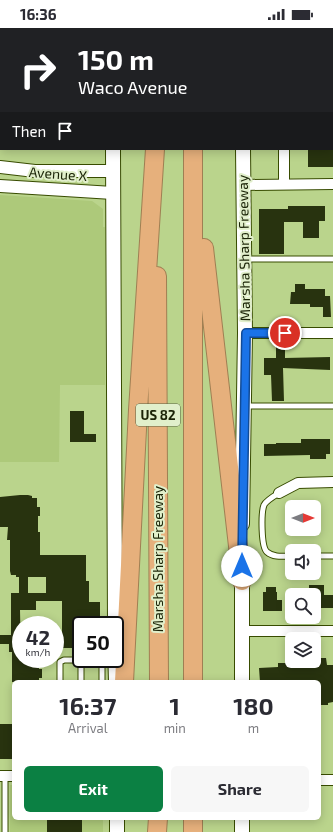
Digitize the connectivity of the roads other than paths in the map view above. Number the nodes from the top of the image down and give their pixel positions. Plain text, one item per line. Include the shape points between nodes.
1 (113, 150) edge
2 (156, 150) edge
3 (156, 150) edge
4 (244, 150) edge
5 (284, 150) edge
6 (193, 153) edge
7 (0, 167) edge
8 (113, 171) junction
9 (284, 184) junction
10 (333, 184) edge
11 (244, 185) junction
12 (0, 186) edge
13 (113, 193) junction
14 (245, 259) junction
15 (333, 259) edge
16 (246, 333) junction
17 (333, 333) edge
18 (244, 406) junction
19 (333, 406) edge
20 (333, 482) edge
21 (279, 493) joint
22 (285, 556) edge
23 (321, 556) edge
24 (333, 556) edge
25 (242, 581) junction
26 (115, 616) edge
27 (242, 631) junction
28 (333, 631) edge
29 (72, 660) edge
30 (81, 668) edge
31 (102, 668) edge
32 (116, 668) edge
33 (60, 680) edge
34 (81, 680) edge
35 (102, 680) edge
36 (116, 680) edge
37 (124, 680) edge
38 (159, 680) edge
39 (194, 680) edge
40 (242, 680) edge
41 (6, 776) edge
42 (321, 780) edge
43 (333, 780) edge
44 (117, 820) edge
45 (158, 820) edge
46 (194, 820) edge
47 (242, 820) edge
48 (5, 832) edge
49 (117, 832) edge
50 (157, 832) edge
51 (194, 832) edge
52 (242, 832) edge

1 - 8 main road
2 - 37 highway via 138,410
3 - 38 highway, Marsha Sharp Freeway / US 82
4 - 11 main road, Marsha Sharp Freeway
5 - 9 street
6 - 25 highway
6 - 39 highway, US 82
7 - 8 street, Avenue X
8 - 13 main road
9 - 10 street
9 - 11 street
11 - 14 main road, Marsha Sharp Freeway
12 - 13 street, Avenue X
13 - 26 main road
14 - 15 lane
14 - 16 main road, Marsha Sharp Freeway
16 - 17 street
16 - 18 main road, Marsha Sharp Freeway
18 - 19 lane
18 - 25 main road, Marsha Sharp Freeway
20 - 21 street via 298,483
21 - 22 lane via 265,504 263,544 272,555
23 - 24 lane
25 - 27 main road, Marsha Sharp Freeway
27 - 28 street
27 - 40 main road, Marsha Sharp Freeway
29 - 33 lane via 60,662
30 - 34 lane
31 - 35 lane
32 - 36 main road
41 - 48 lane
42 - 43 street
44 - 49 main road
45 - 50 highway
46 - 51 highway
47 - 52 main road

